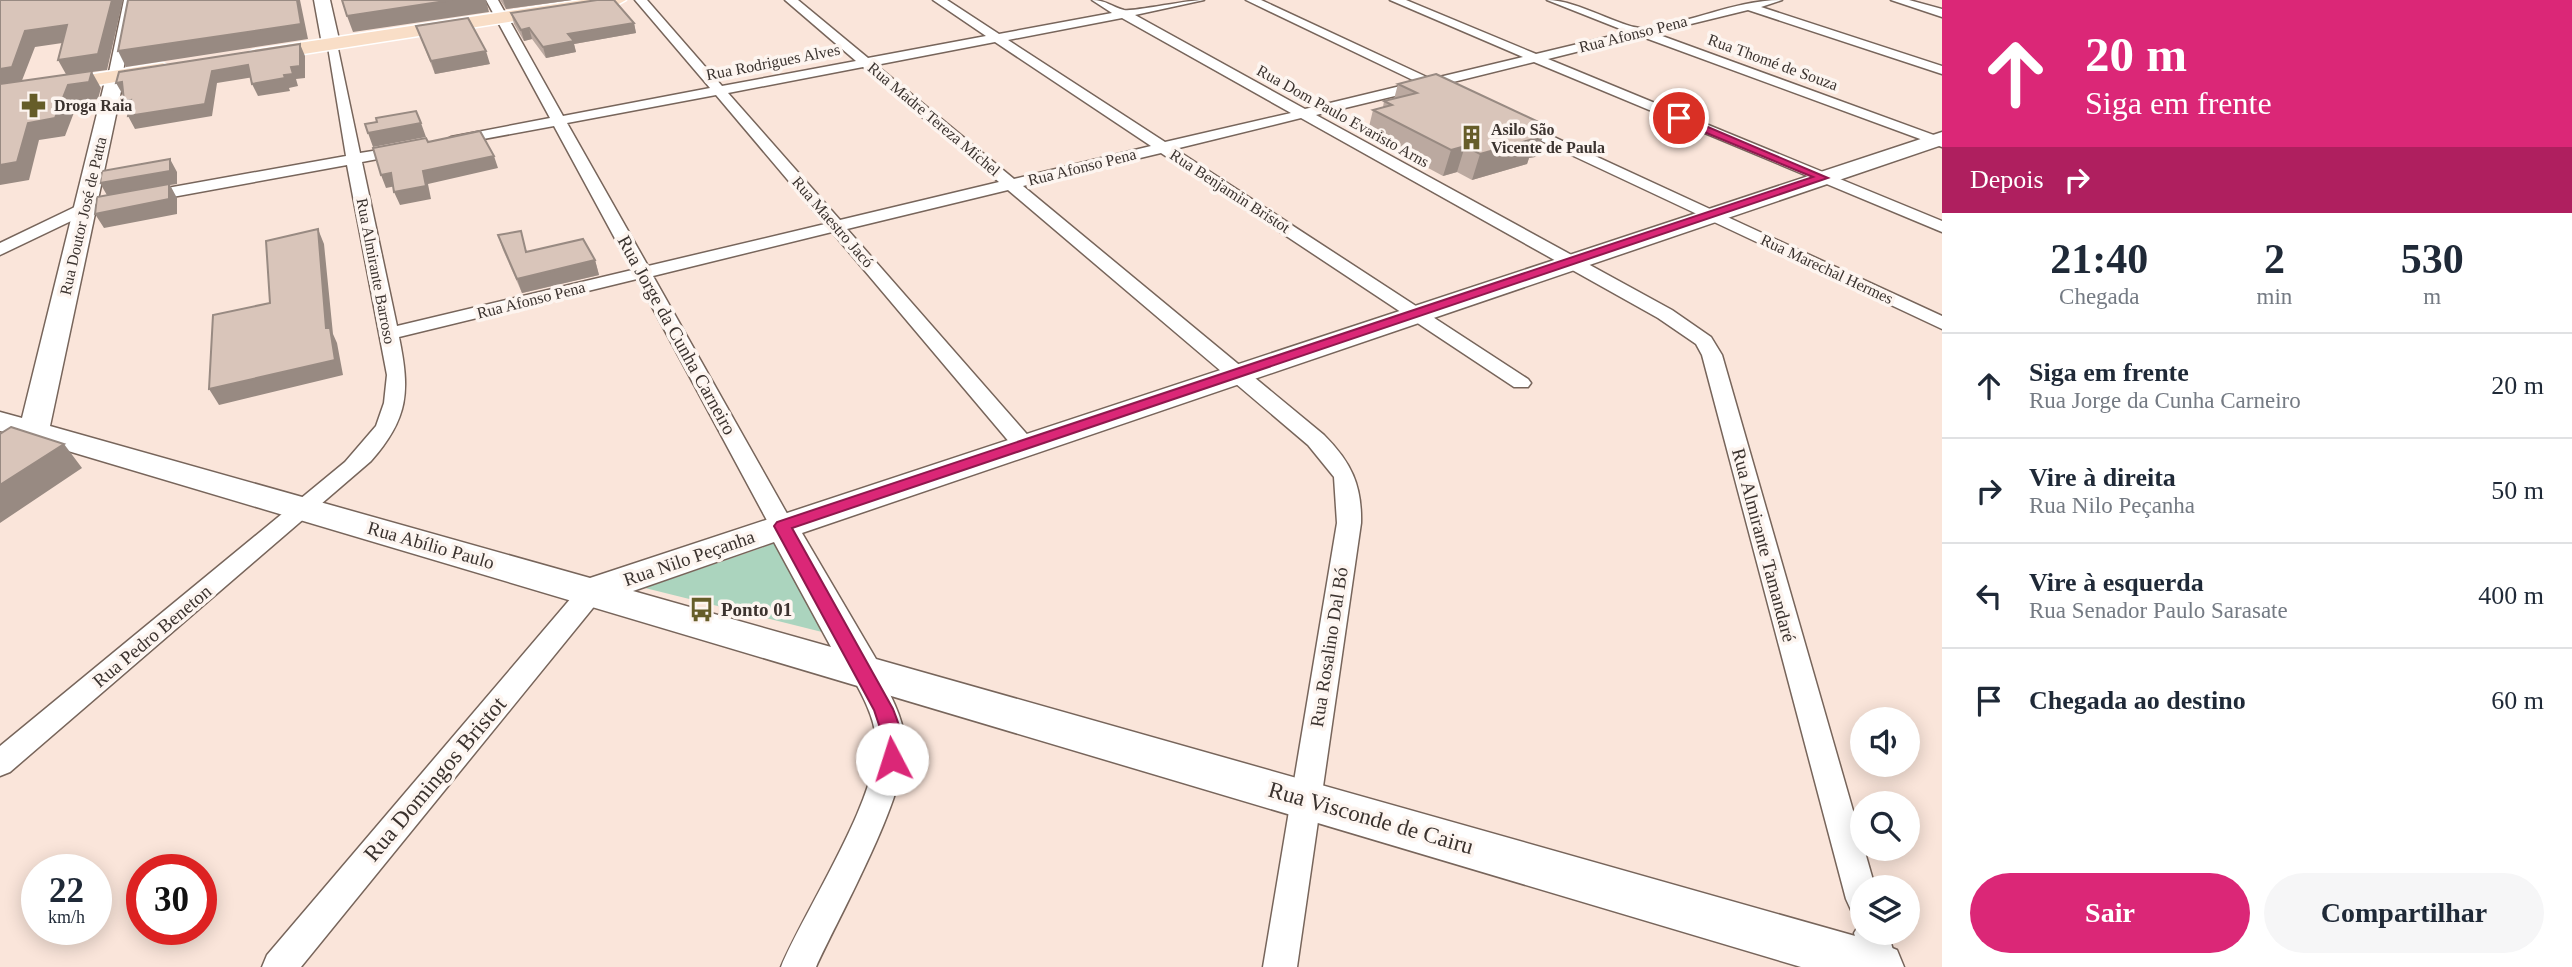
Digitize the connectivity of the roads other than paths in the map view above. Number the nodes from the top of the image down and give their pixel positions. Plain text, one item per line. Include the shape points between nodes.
1 (130, 0) edge
2 (322, 0) edge
3 (492, 0) edge
4 (617, 0) edge
5 (641, 0) edge
6 (791, 0) edge
7 (939, 0) edge
8 (1098, 0) edge
9 (1198, 0) edge
10 (1252, 0) edge
11 (1395, 0) edge
12 (1553, 0) edge
13 (1728, 0) edge
14 (1776, 0) edge
15 (1896, 0) edge
16 (1748, 7) junction
17 (1942, 13) edge
18 (1123, 14) junction
19 (502, 18) junction
20 (1641, 32) junction
21 (996, 38) junction
22 (331, 44) junction
23 (236, 58) edge
24 (1535, 58) junction
25 (866, 63) junction
26 (182, 67) edge
27 (1942, 70) edge
28 (115, 77) junction
29 (1430, 83) junction
30 (719, 90) junction
31 (0, 95) edge
32 (1455, 95) edge
33 (1304, 114) junction
34 (1504, 118) edge
35 (558, 121) junction
36 (1940, 140) edge
37 (1163, 148) junction
38 (354, 159) junction
39 (1823, 178) junction
40 (1012, 184) junction
41 (85, 208) junction
42 (1711, 215) junction
43 (836, 226) junction
44 (1942, 227) edge
45 (0, 250) edge
46 (1571, 262) junction
47 (643, 273) junction
48 (1416, 314) junction
49 (1942, 323) edge
50 (388, 334) junction
51 (1238, 373) junction
52 (1521, 383) dead end
53 (0, 421) edge
54 (34, 431) junction
55 (1024, 445) junction
56 (0, 452) edge
57 (304, 508) junction
58 (782, 526) junction
59 (592, 592) junction
60 (862, 669) junction
61 (0, 763) edge
62 (1305, 798) junction
63 (1855, 875) edge
64 (1874, 945) edge
65 (278, 967) edge
66 (798, 967) edge
67 (1280, 967) edge
68 (1880, 967) edge

1 - 28 street, Rua Doutor José de Patta
2 - 22 street, Rua Almirante Barroso
3 - 19 street, Rua Jorge da Cunha Carneiro
4 - 19 main road
5 - 30 street, Rua Maestro Jacó
6 - 25 street, Rua Madre Tereza Michel
7 - 21 street, Rua Benjamin Bristot
8 - 18 street, Rua Dom Paulo Evaristo Arns
9 - 18 street, Rua Rodrigues Alves
10 - 29 street
11 - 24 street
12 - 20 street, Rua Thomé de Souza
13 - 16 street
14 - 16 street, Rua Afonso Pena
15 - 17 street
16 - 20 street, Rua Afonso Pena
16 - 27 street
18 - 21 street, Rua Rodrigues Alves
18 - 33 street, Rua Dom Paulo Evaristo Arns
19 - 22 main road
19 - 35 street, Rua Jorge da Cunha Carneiro
20 - 24 street, Rua Afonso Pena
20 - 36 street, Rua Thomé de Souza
21 - 25 street, Rua Rodrigues Alves
21 - 37 street, Rua Benjamin Bristot
22 - 23 main road
22 - 38 street, Rua Almirante Barroso
24 - 29 street, Rua Afonso Pena
24 - 39 street
25 - 30 street, Rua Rodrigues Alves
25 - 40 street, Rua Madre Tereza Michel
26 - 28 main road
28 - 31 main road
28 - 41 street, Rua Doutor José de Patta
29 - 32 street
29 - 33 street, Rua Afonso Pena
30 - 35 street, Rua Rodrigues Alves
30 - 43 street, Rua Maestro Jacó
33 - 37 street, Rua Afonso Pena
33 - 46 street, Rua Dom Paulo Evaristo Arns
34 - 42 street, Rua Marechal Hermes
35 - 38 street, Rua Rodrigues Alves
35 - 47 street, Rua Jorge da Cunha Carneiro
36 - 39 street, Rua Nilo Peçanha
37 - 40 street, Rua Afonso Pena
37 - 48 street, Rua Benjamin Bristot
38 - 41 street, Rua Rodrigues Alves
38 - 50 street, Rua Almirante Barroso
39 - 42 street, Rua Nilo Peçanha
39 - 44 street
40 - 43 street, Rua Afonso Pena
40 - 51 street, Rua Madre Tereza Michel
41 - 45 street, Rua Rodrigues Alves
41 - 54 street, Rua Doutor José de Patta
42 - 46 street, Rua Nilo Peçanha
42 - 49 street, Rua Marechal Hermes
43 - 47 street, Rua Afonso Pena
43 - 55 street, Rua Maestro Jacó
46 - 48 street, Rua Nilo Peçanha
46 - 63 street, Rua Almirante Tamandaré via 1688,328 1712,355
47 - 50 street, Rua Afonso Pena
47 - 58 street, Rua Jorge da Cunha Carneiro
48 - 51 street, Rua Nilo Peçanha
48 - 52 street, Rua Benjamin Bristot
50 - 57 street, Rua Almirante Barroso via 397,375 395,412 368,452
51 - 55 street, Rua Nilo Peçanha
51 - 62 street, Rua Rosalino Dal Bó via 1332,455 1350,483 1349,523
53 - 54 street, Rua Abílio Paulo
54 - 56 street
54 - 57 street, Rua Abílio Paulo
55 - 58 street, Rua Nilo Peçanha
57 - 59 street, Rua Abílio Paulo
57 - 61 street, Rua Pedro Beneton
58 - 59 street, Rua Nilo Peçanha
58 - 60 street, Rua Jorge da Cunha Carneiro
59 - 60 street, Rua Abílio Paulo
59 - 65 street, Rua Domingos Bristot
60 - 62 street, Rua Visconde de Cairu
60 - 66 street via 892,734 892,759 883,790
62 - 67 street, Rua Rosalino Dal Bó
62 - 68 street, Rua Visconde de Cairu
64 - 68 street

